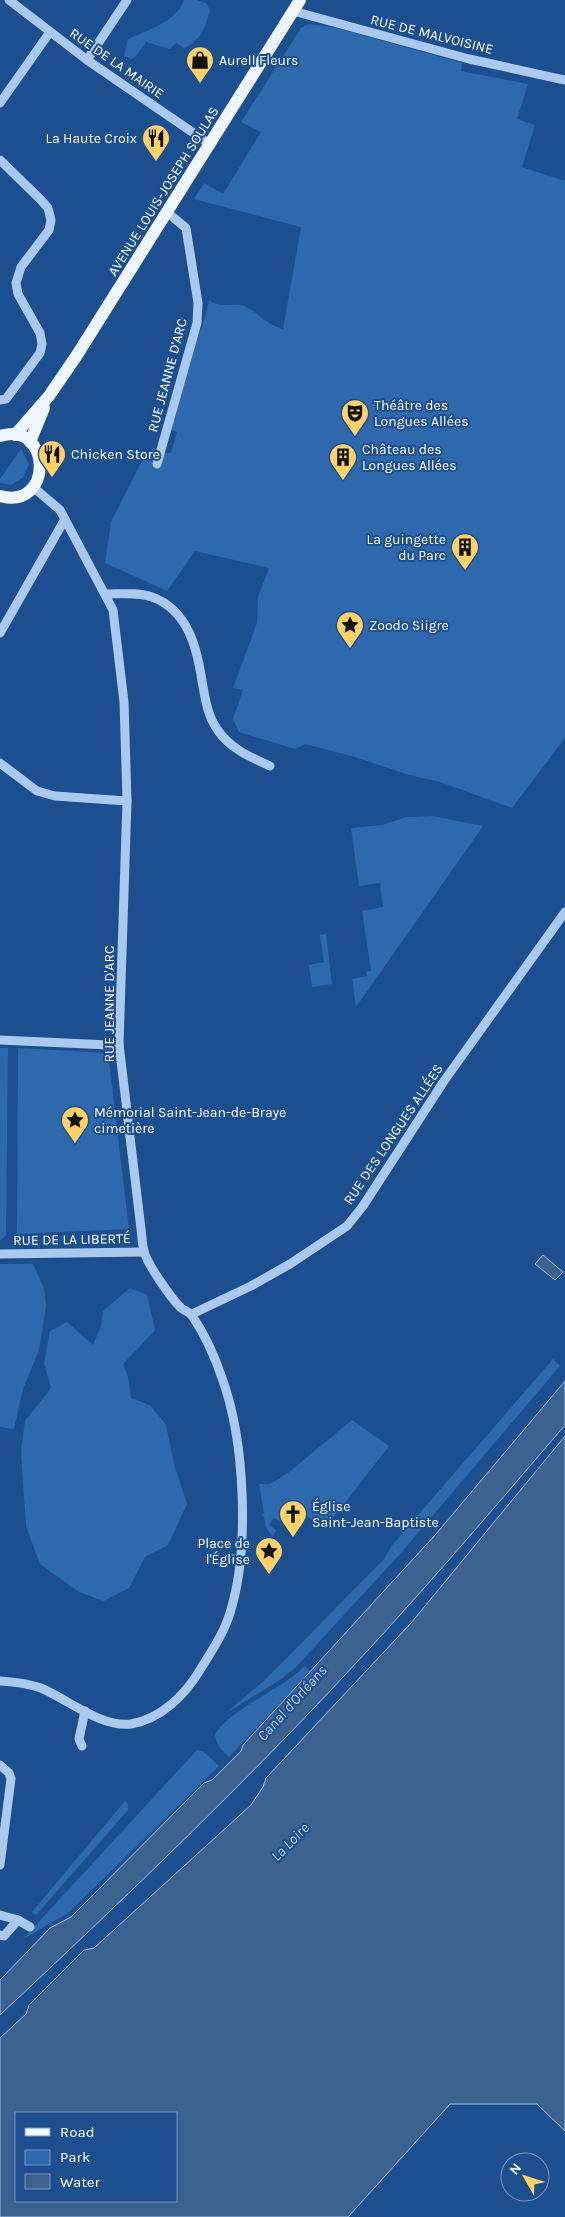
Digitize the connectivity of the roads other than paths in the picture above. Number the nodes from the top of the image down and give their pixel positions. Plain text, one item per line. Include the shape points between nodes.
1 (9, 0) edge
2 (127, 0) edge
3 (300, 0) edge
4 (293, 11) junction
5 (50, 32) junction
6 (87, 60) junction
7 (565, 80) edge
8 (0, 103) edge
9 (211, 145) junction
10 (0, 160) edge
11 (168, 213) junction
12 (49, 396) junction
13 (0, 400) edge
14 (15, 435) junction
15 (0, 436) edge
16 (30, 442) junction
17 (157, 464) dead end
18 (32, 487) junction
19 (0, 496) edge
20 (65, 519) junction
21 (106, 594) junction
22 (0, 633) edge
23 (0, 763) edge
24 (270, 766) dead end
25 (128, 801) junction
26 (565, 912) edge
27 (0, 1040) edge
28 (119, 1044) junction
29 (144, 1252) junction
30 (0, 1254) edge
31 (192, 1314) junction
32 (0, 1681) edge
33 (85, 1711) junction
34 (82, 1746) dead end
35 (0, 1765) edge
36 (0, 1865) edge
37 (0, 1915) edge
38 (18, 1920) junction
39 (30, 1927) dead end
40 (2, 1935) edge

1 - 5 street, RUE DE LA MAIRIE
2 - 6 street
3 - 4 main road, AVENUE LOUIS-JOSEPH SOULAS
4 - 7 street, RUE DE MALVOISINE
4 - 9 main road, AVENUE LOUIS-JOSEPH SOULAS
5 - 6 street, RUE DE LA MAIRIE
5 - 8 street
6 - 9 street, RUE DE LA MAIRIE
9 - 11 main road, AVENUE LOUIS-JOSEPH SOULAS
10 - 13 street via 48,208 51,220 50,230 20,267 16,283 18,294 40,333 40,354 6,399
11 - 12 main road, AVENUE LOUIS-JOSEPH SOULAS
11 - 17 street, RUE JEANNE D'ARC via 186,228 199,308
12 - 14 main road
12 - 16 main road
14 - 15 main road
14 - 16 main road
16 - 18 main road via 41,463
18 - 19 main road via 21,495
18 - 20 street, RUE JEANNE D'ARC via 53,503
20 - 21 street, RUE JEANNE D'ARC
20 - 22 street
21 - 24 street via 151,596 176,613 186,624 198,653 207,706 216,729 232,746
21 - 25 street, RUE JEANNE D'ARC via 111,604 124,702
23 - 25 street via 37,791 55,796
25 - 28 street, RUE JEANNE D'ARC
26 - 31 street, RUE DES LONGUES ALLÉES via 436,1093 347,1226 290,1264
27 - 28 street
28 - 29 street, RUE JEANNE D'ARC
29 - 30 street, RUE DE LA LIBERTÉ
29 - 31 street, RUE JEANNE D'ARC via 181,1308
31 - 33 street, RUE JEANNE D'ARC via 223,1379 236,1436 243,1523 231,1612 193,1681 162,1712 129,1724
32 - 33 street, RUE JEANNE D'ARC via 22,1682
33 - 34 street via 79,1739
35 - 36 street via 11,1779
37 - 38 street
38 - 39 street
38 - 40 street

